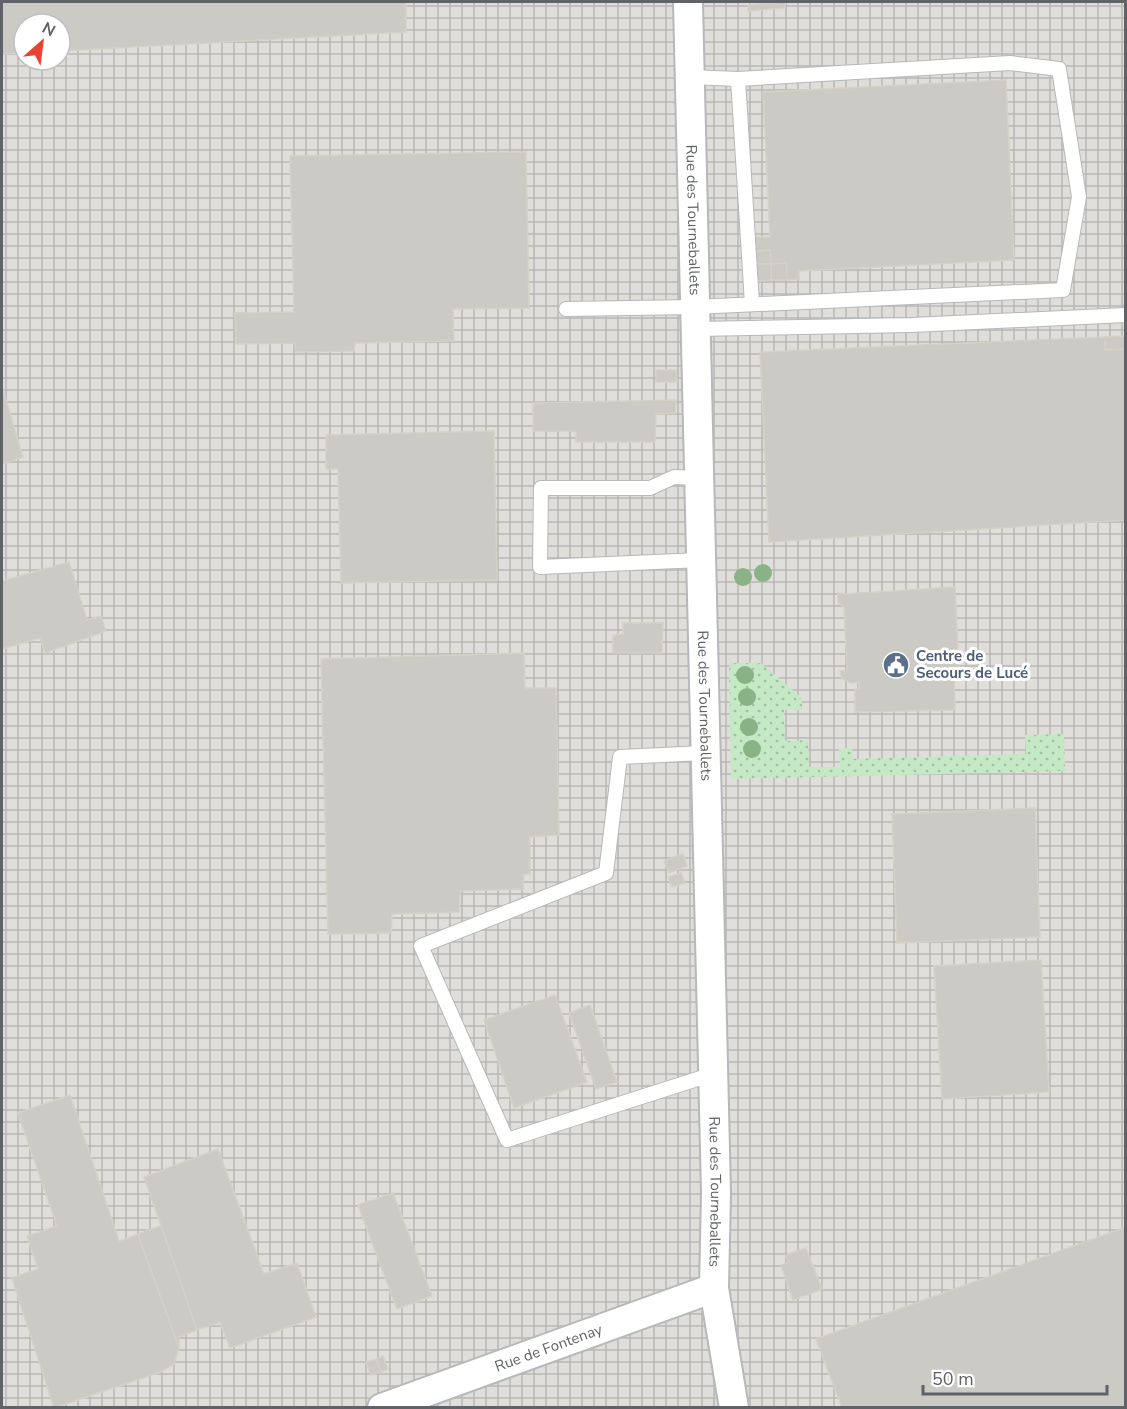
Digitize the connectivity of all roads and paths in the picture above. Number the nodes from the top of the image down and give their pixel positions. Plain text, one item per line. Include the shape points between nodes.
1 (688, 2) edge
2 (690, 77) junction
3 (738, 79) junction
4 (752, 304) junction
5 (566, 309) dead end
6 (1125, 315) edge
7 (695, 318) junction
8 (699, 478) junction
9 (701, 560) junction
10 (705, 753) junction
11 (713, 1074) junction
12 (714, 1288) junction
13 (382, 1407) edge
14 (734, 1407) edge

1 - 2 street, Rue des Tourneballets
2 - 3 lane
2 - 7 street, Rue des Tourneballets
3 - 4 lane
3 - 4 lane via 1010,63 1059,69 1079,197 1063,290
4 - 7 lane
5 - 7 lane
6 - 7 lane via 912,325
7 - 8 street, Rue des Tourneballets
8 - 9 street, Rue des Tourneballets
8 - 9 lane via 674,477 650,488 542,488 540,567
9 - 10 street, Rue des Tourneballets
10 - 11 street, Rue des Tourneballets
10 - 11 lane via 620,757 606,873 421,946 507,1140
11 - 12 street, Rue des Tourneballets
12 - 13 street, Rue de Fontenay
12 - 14 street, Rue des Tourneballets

